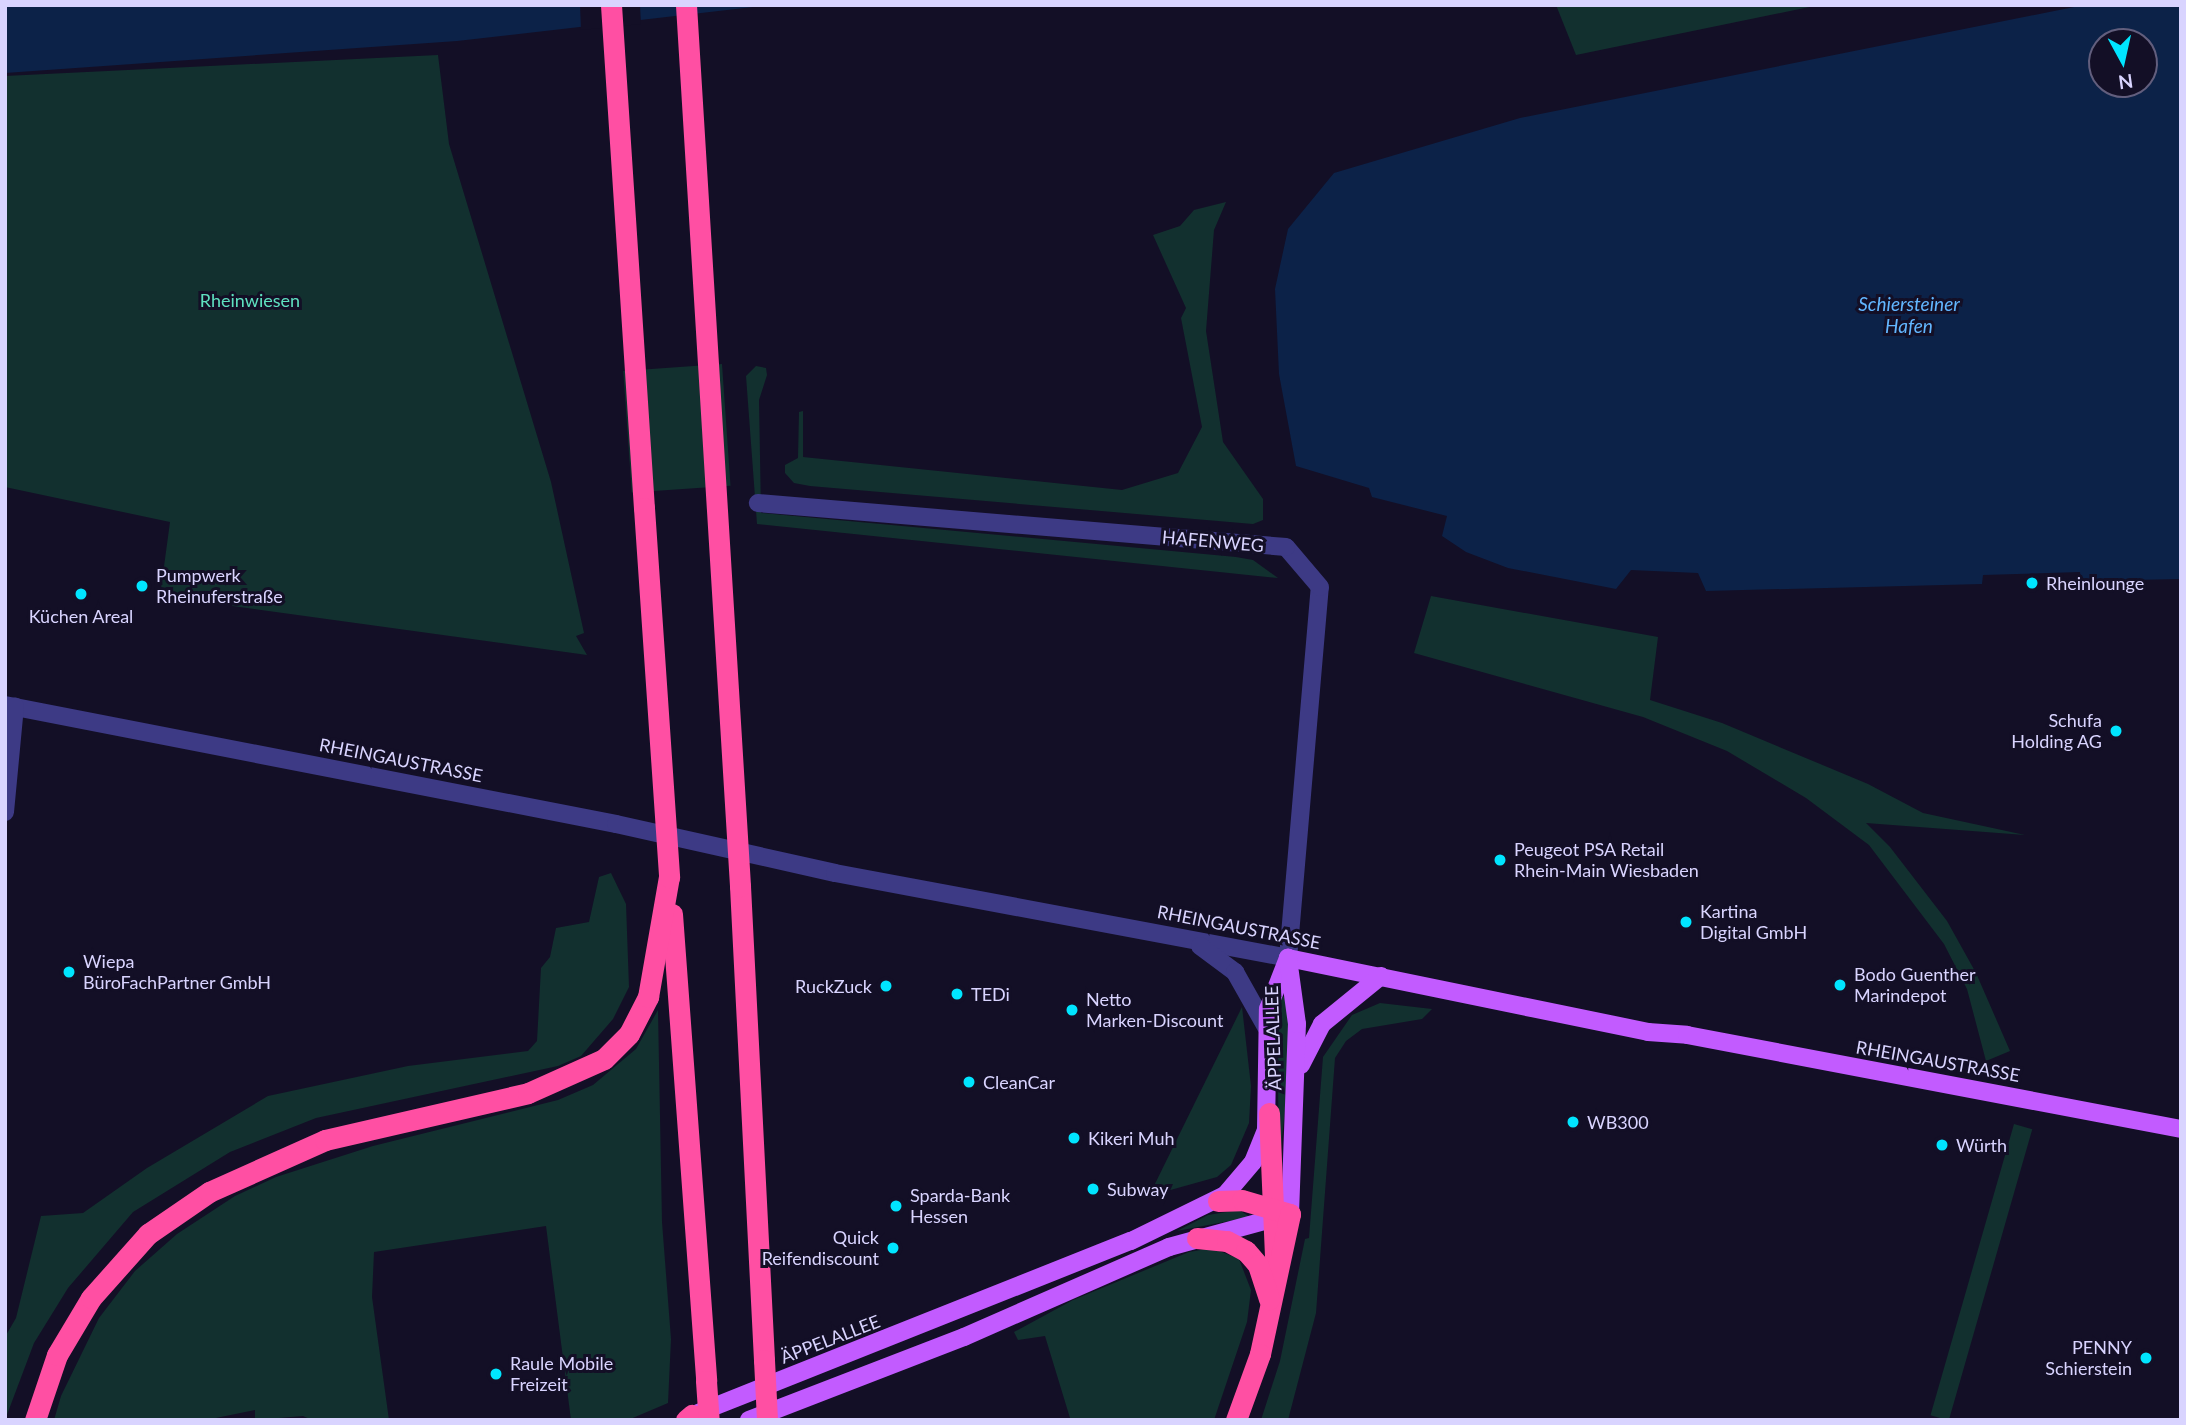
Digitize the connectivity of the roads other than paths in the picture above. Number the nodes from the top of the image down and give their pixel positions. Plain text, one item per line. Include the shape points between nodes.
1 (611, 5) edge
2 (686, 5) edge
3 (758, 503) dead end
4 (10, 706) edge
5 (5, 812) edge
6 (669, 877) junction
7 (1187, 939) junction
8 (1288, 958) junction
9 (1381, 976) junction
10 (1266, 1027) junction
11 (1297, 1075) junction
12 (1269, 1113) junction
13 (2181, 1129) edge
14 (1218, 1201) junction
15 (1278, 1214) junction
16 (1197, 1238) junction
17 (1271, 1307) junction
18 (692, 1419) edge
19 (35, 1420) edge
20 (749, 1420) edge
21 (767, 1420) edge
22 (1236, 1420) edge

1 - 6 highway, bridge
2 - 21 highway, bridge via 740,886
3 - 8 street, HAFENWEG via 1286,547 1320,587
4 - 5 street
4 - 7 street, RHEINGAUSTRASSE
6 - 18 highway, bridge via 706,1381
6 - 19 highway via 648,997 629,1034 604,1059 528,1093 325,1140 245,1172 198,1198 148,1234 91,1298 57,1355
7 - 8 street, RHEINGAUSTRASSE
7 - 10 street via 1230,965
8 - 9 main road, RHEINGAUSTRASSE
8 - 10 main road, ÄPPELALLEE via 1275,982
8 - 11 main road, ÄPPELALLEE via 1295,1003
9 - 11 main road via 1322,1024
9 - 13 main road, RHEINGAUSTRASSE via 1613,1021 1637,1020 1687,1035
10 - 12 main road, ÄPPELALLEE
11 - 15 main road, ÄPPELALLEE
12 - 14 main road, ÄPPELALLEE via 1253,1162
12 - 15 highway
14 - 15 highway via 1242,1200
14 - 18 main road, ÄPPELALLEE via 1131,1241
15 - 16 main road
15 - 17 highway
16 - 17 highway via 1227,1241 1246,1251 1262,1274
16 - 20 main road via 1093,1278 951,1342
17 - 22 highway

